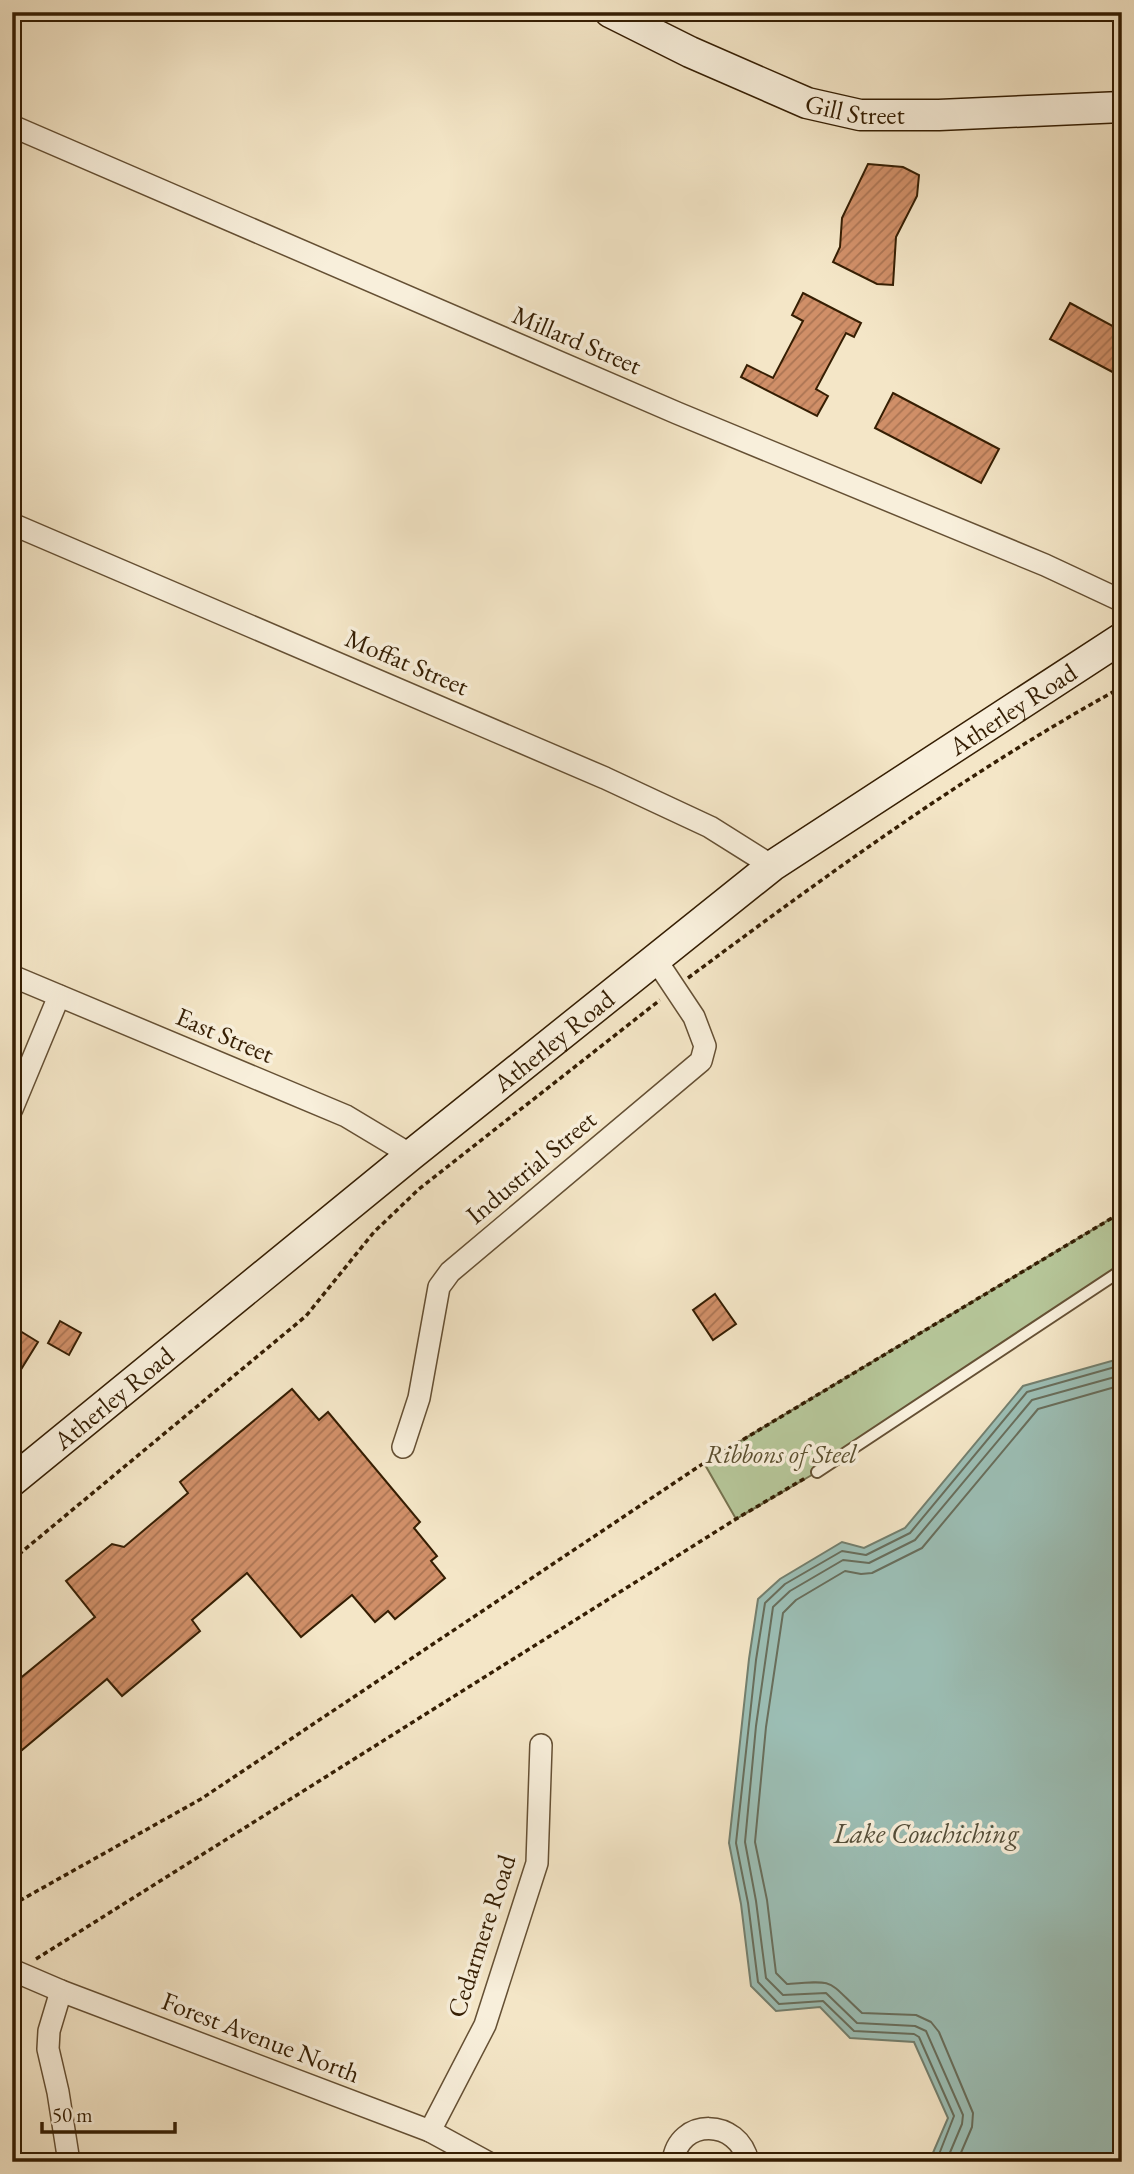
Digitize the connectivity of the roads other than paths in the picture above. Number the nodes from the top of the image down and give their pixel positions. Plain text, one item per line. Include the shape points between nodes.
1 (610, 12) edge
2 (1122, 107) edge
3 (12, 126) edge
4 (12, 524) edge
5 (1122, 601) edge
6 (1122, 638) edge
7 (772, 866) junction
8 (656, 960) junction
9 (12, 976) edge
10 (59, 996) junction
11 (12, 1109) edge
12 (411, 1155) junction
13 (1122, 1270) edge
14 (403, 1447) dead end
15 (817, 1472) road end
16 (12, 1481) edge
17 (541, 1745) dead end
18 (15, 1971) edge
19 (61, 1991) junction
20 (430, 2131) junction
21 (69, 2162) edge
22 (488, 2162) edge
23 (673, 2162) edge
24 (748, 2162) edge

1 - 2 main road, Gill Street via 807,103 860,115
3 - 5 street, Millard Street
4 - 7 street, Moffat Street via 605,778 710,827
6 - 7 main road, Atherley Road
7 - 8 main road, Atherley Road
8 - 12 main road, Atherley Road
8 - 14 street, Industrial Street via 694,1017 705,1046 701,1061 450,1272 439,1287 419,1398
9 - 10 street, East Street
10 - 11 street
10 - 12 street, East Street via 346,1116
12 - 16 main road, Atherley Road
13 - 15 lane
17 - 20 street, Cedarmere Road via 537,1863 485,2025
18 - 19 street, Forest Avenue North
19 - 20 street, Forest Avenue North
19 - 21 street via 48,2031 48,2049
20 - 22 street, Forest Avenue North
23 - 24 street via 679,2144 689,2135 713,2128 736,2138

